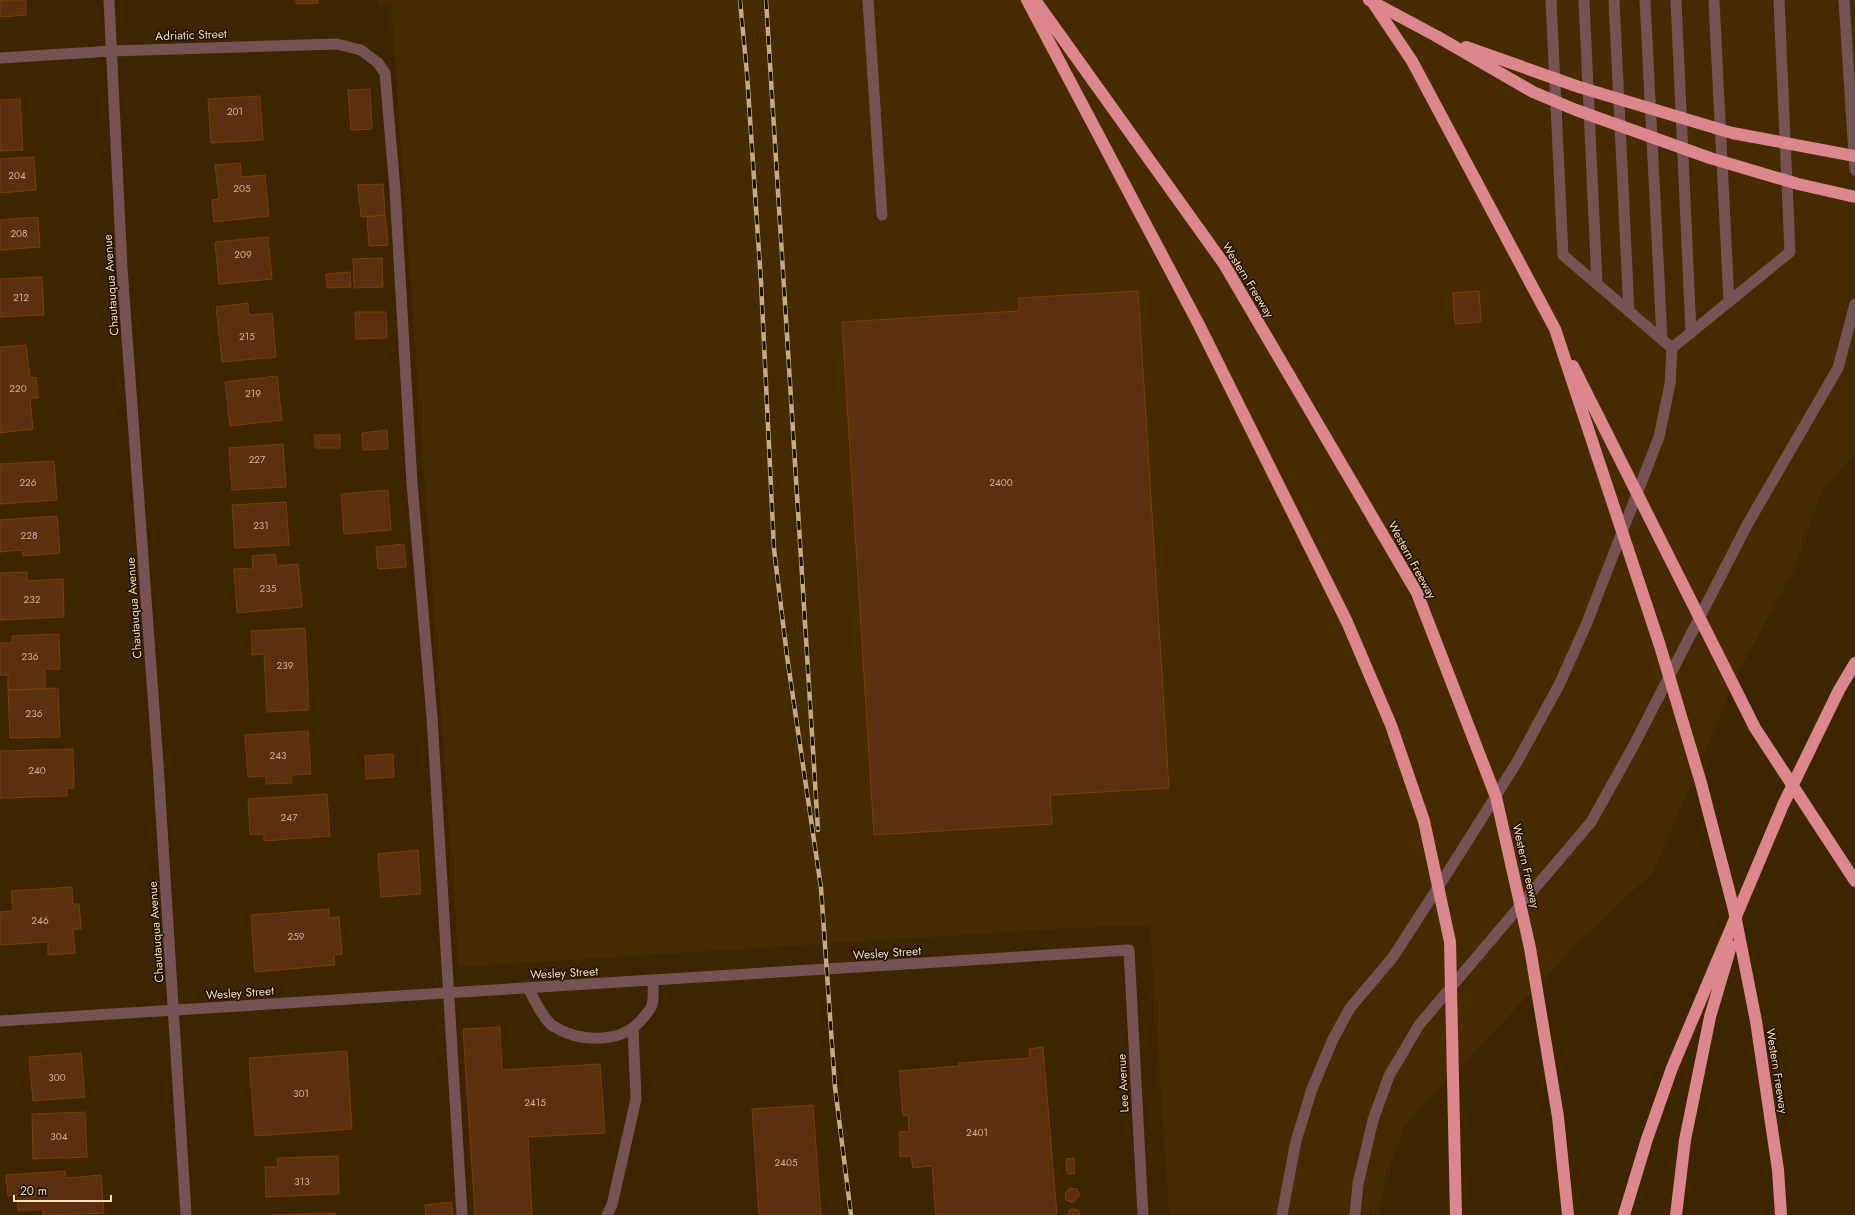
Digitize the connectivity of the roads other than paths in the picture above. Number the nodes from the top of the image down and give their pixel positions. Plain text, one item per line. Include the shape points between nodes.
1 (109, 0) edge
2 (868, 0) edge
3 (1027, 0) edge
4 (1035, 0) edge
5 (1370, 0) edge
6 (1551, 0) edge
7 (1584, 0) edge
8 (1614, 0) edge
9 (1645, 0) edge
10 (1676, 0) edge
11 (1714, 0) edge
12 (1779, 0) edge
13 (1844, 0) edge
14 (1438, 37) junction
15 (112, 51) junction
16 (0, 58) edge
17 (1855, 156) edge
18 (1855, 170) edge
19 (1855, 197) edge
20 (882, 215) dead end
21 (1597, 284) junction
22 (1729, 302) junction
23 (1855, 304) edge
24 (1629, 312) junction
25 (1554, 329) junction
26 (1691, 333) junction
27 (1662, 339) junction
28 (1672, 348) junction
29 (1855, 663) edge
30 (1855, 881) edge
31 (1748, 889) junction
32 (1129, 950) joint
33 (653, 980) junction
34 (528, 988) junction
35 (448, 993) junction
36 (174, 1010) junction
37 (0, 1021) edge
38 (632, 1028) junction
39 (186, 1215) edge
40 (462, 1215) edge
41 (607, 1215) edge
42 (1143, 1215) edge
43 (1282, 1215) edge
44 (1355, 1215) edge
45 (1456, 1215) edge
46 (1568, 1215) edge
47 (1624, 1215) edge
48 (1676, 1215) edge
49 (1782, 1215) edge

1 - 15 street, Chautauqua Avenue
2 - 20 street
3 - 45 highway, bridge via 1202,330 1348,622 1390,725 1424,821 1450,942
4 - 46 highway, Western Freeway, bridge via 1224,264 1417,593 1496,797 1530,948 1558,1117
5 - 14 highway, bridge
5 - 25 highway, Western Freeway, bridge via 1412,61
6 - 21 street via 1563,255
7 - 21 street
8 - 24 street
9 - 27 street
10 - 26 street
11 - 22 street
12 - 22 street via 1790,252
13 - 18 street
14 - 17 highway, bridge via 1579,87 1679,118 1732,133
14 - 19 highway, bridge via 1533,92 1576,110 1710,158 1798,184
15 - 16 street, Adriatic Street
15 - 35 street, Adriatic Street via 337,44 361,50 378,63 385,73 395,190 412,484 432,717
15 - 36 street, Chautauqua Avenue via 122,268
21 - 24 street
22 - 26 street
23 - 44 street via 1838,368 1747,525 1634,745 1591,822 1419,1026 1389,1076 1373,1120 1358,1184
24 - 27 street
25 - 30 highway, bridge via 1755,728
25 - 49 highway, Western Freeway, bridge via 1660,646 1701,783 1734,910 1756,1021 1778,1170
26 - 28 street
27 - 28 street
28 - 43 street via 1670,384 1659,437 1586,625 1559,685 1517,762 1393,957 1350,1008 1333,1039 1312,1089 1296,1141
29 - 31 highway via 1839,690 1783,805
31 - 47 highway via 1672,1068
31 - 48 highway via 1710,1017 1685,1140
32 - 33 street, Wesley Street
32 - 42 street, Lee Avenue
33 - 34 street, Wesley Street
33 - 38 street via 652,1006
34 - 35 street, Wesley Street
34 - 38 street via 552,1026 586,1037 604,1038 622,1035
35 - 36 street, Wesley Street
35 - 40 street
36 - 37 street, Wesley Street
36 - 39 street, Chautauqua Avenue
38 - 41 street via 636,1099 612,1205

